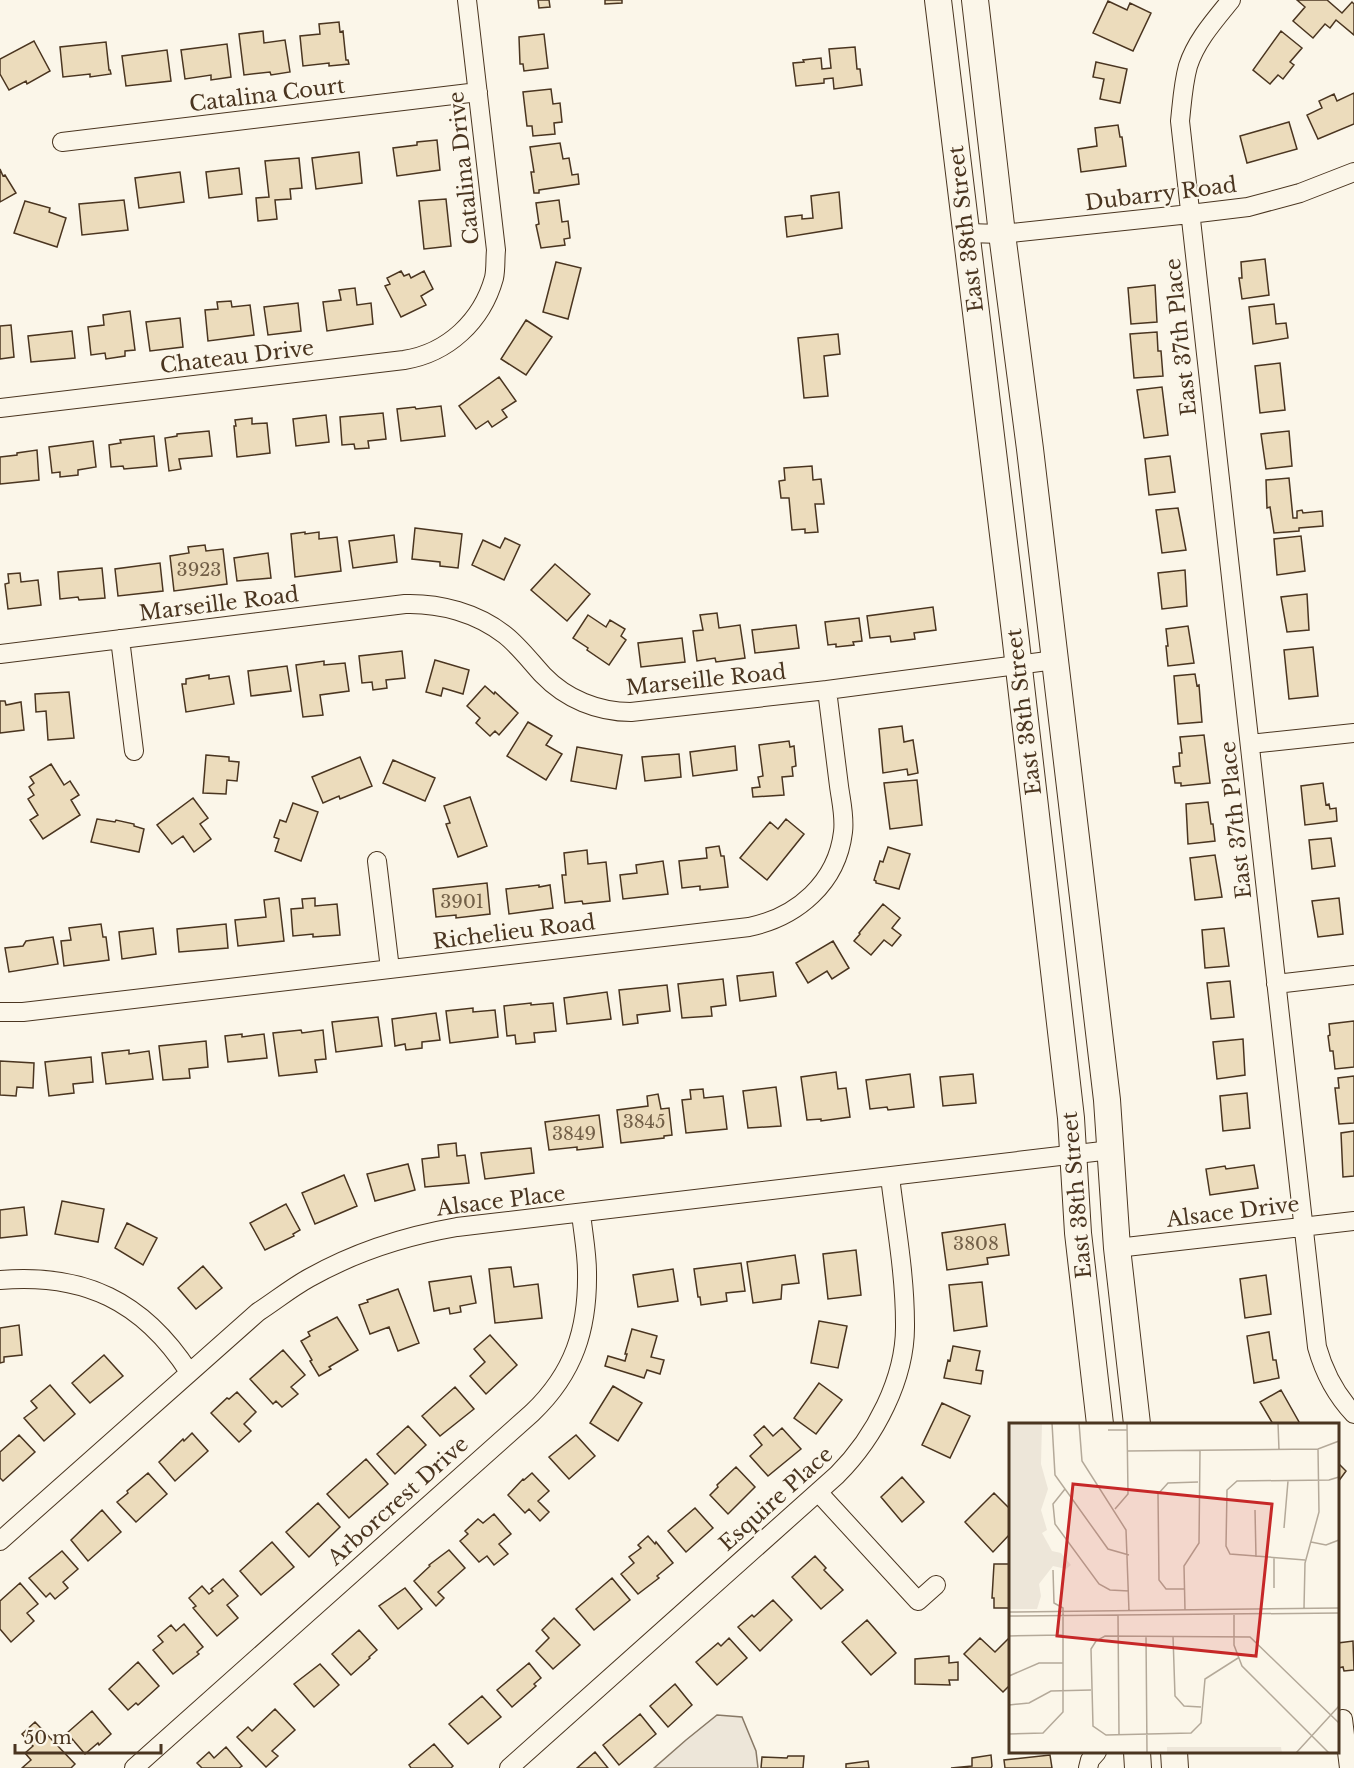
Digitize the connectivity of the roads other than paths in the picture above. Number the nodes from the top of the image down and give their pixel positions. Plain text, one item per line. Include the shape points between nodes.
1 (467, 0) edge
2 (938, 0) edge
3 (975, 0) edge
4 (1231, 0) edge
5 (478, 92) junction
6 (62, 142) dead end
7 (1354, 172) edge
8 (1190, 214) junction
9 (967, 233) junction
10 (1002, 234) junction
11 (469, 324) joint
12 (0, 408) edge
13 (120, 639) junction
14 (0, 654) edge
15 (1054, 660) junction
16 (1018, 664) junction
17 (827, 690) junction
18 (1354, 733) edge
19 (1250, 744) junction
20 (134, 751) dead end
21 (377, 861) dead end
22 (390, 969) junction
23 (1354, 975) edge
24 (1276, 984) junction
25 (0, 1012) edge
26 (1111, 1150) junction
27 (1073, 1155) junction
28 (890, 1177) junction
29 (581, 1213) junction
30 (1354, 1221) edge
31 (1304, 1227) junction
32 (1117, 1248) junction
33 (0, 1280) edge
34 (189, 1372) junction
35 (1353, 1412) edge
36 (1100, 1423) edge
37 (1137, 1423) edge
38 (818, 1492) junction
39 (0, 1541) edge
40 (936, 1584) dead end
41 (1345, 1719) edge
42 (1096, 1753) edge
43 (1137, 1753) edge
44 (1174, 1753) edge
45 (134, 1768) edge
46 (509, 1768) edge
47 (1088, 1768) edge
48 (1138, 1768) edge
49 (1175, 1768) edge
50 (1349, 1768) edge

1 - 5 street, Catalina Drive
2 - 9 main road, East 38th Street
3 - 10 main road, East 38th Street
4 - 8 street, East 37th Place via 1200,40 1188,67 1182,96 1180,121
5 - 6 street, Catalina Court
5 - 11 street, Catalina Drive via 496,250 488,294
7 - 8 street, Dubarry Road via 1274,201
8 - 10 street, Dubarry Road
8 - 19 street, East 37th Place
9 - 10 street, Dubarry Road
9 - 16 main road, East 38th Street
10 - 15 main road, East 38th Street
11 - 12 street, Chateau Drive via 434,352 411,359
13 - 14 street, Marseille Road
13 - 17 street, Marseille Road via 419,604 455,610 490,625 559,689 602,709 639,712
13 - 20 street
15 - 16 street, Marseille Road
15 - 26 main road, East 38th Street
16 - 17 street, Marseille Road
16 - 27 main road, East 38th Street
17 - 22 street, Richelieu Road via 843,833 827,876 797,908 749,927
18 - 19 street
19 - 24 street, East 37th Place
21 - 22 street
22 - 25 street, Richelieu Road
23 - 24 street
24 - 31 street, East 37th Place
26 - 27 street, Alsace Place
26 - 32 main road, East 38th Street
27 - 28 street, Alsace Place
27 - 36 main road, East 38th Street
28 - 29 street, Alsace Place
28 - 38 street, Esquire Place via 905,1304 900,1360 890,1396 873,1431 851,1461
29 - 34 street, Alsace Place via 441,1230 356,1256 273,1301
29 - 45 street, Arborcrest Drive via 588,1271 582,1334 557,1384 532,1413
30 - 31 street, Alsace Drive
31 - 32 street, Alsace Drive
31 - 35 street, East 37th Place via 1317,1347 1326,1373
32 - 37 main road, East 38th Street
33 - 34 street via 57,1280 110,1297 154,1329
34 - 39 street, Alsace Place
38 - 40 street via 918,1601
38 - 46 street, Esquire Place
41 - 50 street
42 - 47 street
43 - 48 main road
44 - 49 main road

